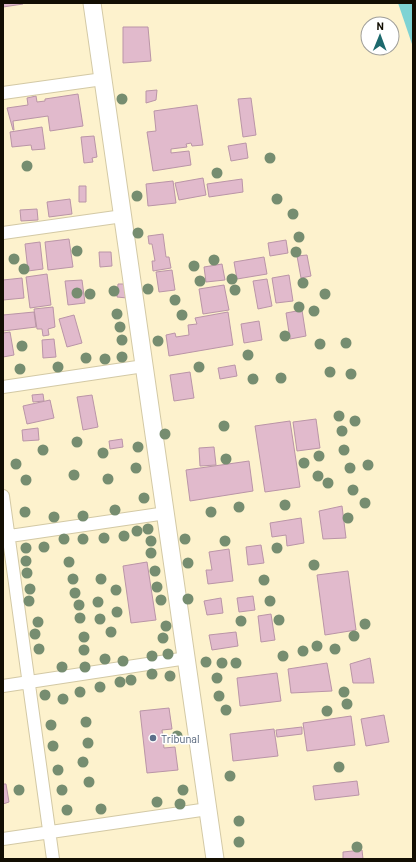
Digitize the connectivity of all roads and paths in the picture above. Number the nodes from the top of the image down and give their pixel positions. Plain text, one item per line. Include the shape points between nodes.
1 (92, 3) edge
2 (103, 79) junction
3 (3, 94) edge
4 (123, 216) junction
5 (3, 233) edge
6 (144, 366) junction
7 (3, 387) edge
8 (3, 496) edge
9 (166, 513) junction
10 (6, 536) edge
11 (187, 658) junction
12 (29, 682) junction
13 (3, 686) edge
14 (208, 809) junction
15 (50, 833) junction
16 (3, 839) edge
17 (53, 859) edge
18 (216, 859) edge

1 - 2 main road
2 - 3 street
2 - 4 main road
4 - 5 street
4 - 6 main road
6 - 7 street
6 - 9 main road
8 - 10 street
9 - 10 street
9 - 11 main road
10 - 12 street
11 - 12 street
11 - 14 main road
12 - 13 street
12 - 15 street
14 - 15 street
14 - 18 main road
15 - 16 street
15 - 17 street

